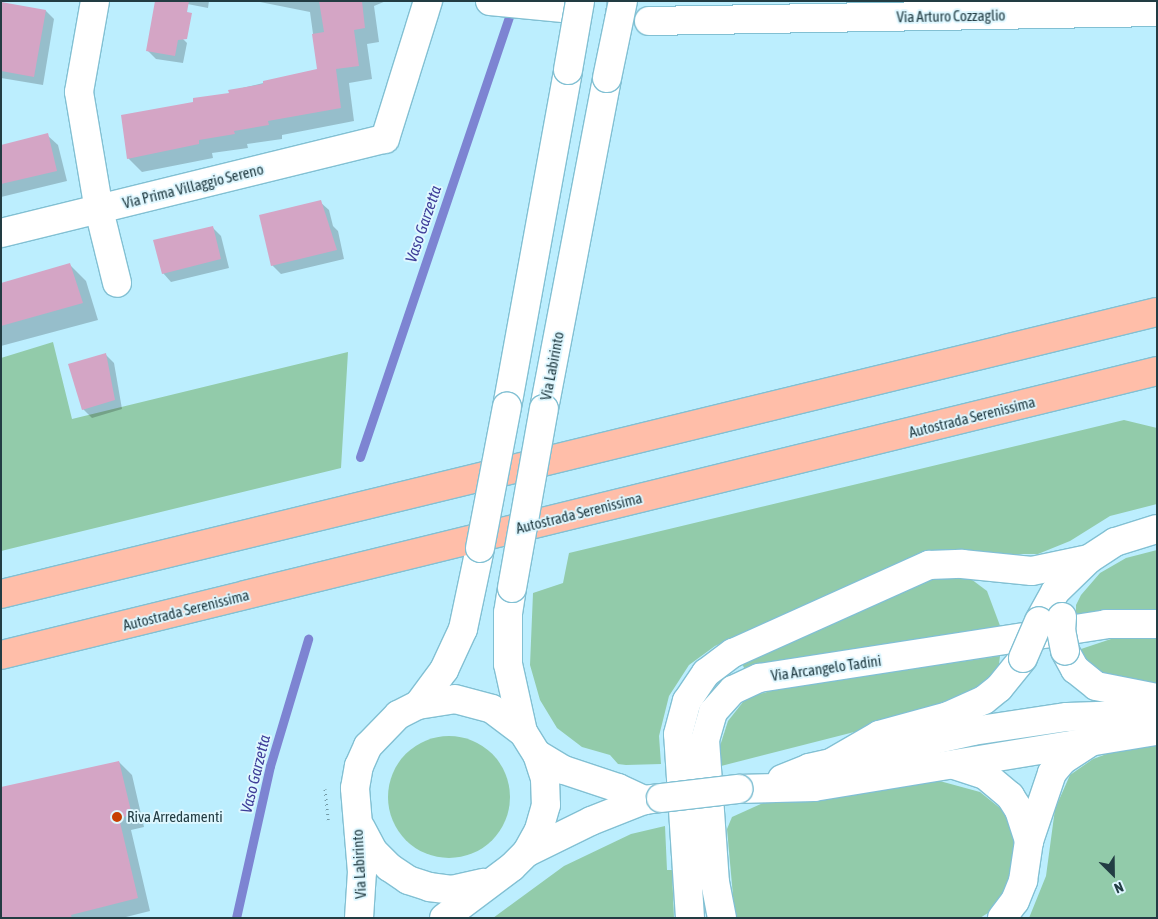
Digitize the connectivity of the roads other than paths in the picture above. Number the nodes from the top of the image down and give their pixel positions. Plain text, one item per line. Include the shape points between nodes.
1 (95, 1) edge
2 (428, 1) edge
3 (490, 1) edge
4 (622, 1) edge
5 (494, 2) edge
6 (571, 4) edge
7 (746, 11) edge
8 (1157, 12) edge
9 (649, 21) tunnel mouth
10 (99, 210) junction
11 (1, 233) edge
12 (116, 283) dead end
13 (1157, 312) edge
14 (1157, 371) edge
15 (1157, 529) edge
16 (1088, 559) junction
17 (1, 594) edge
18 (1051, 619) junction
19 (1157, 624) edge
20 (1, 655) edge
21 (1157, 698) edge
22 (418, 705) junction
23 (1157, 714) edge
24 (1157, 731) edge
25 (1090, 742) junction
26 (530, 743) junction
27 (830, 764) junction
28 (954, 765) junction
29 (750, 788) junction
30 (653, 799) junction
31 (356, 809) junction
32 (1029, 841) junction
33 (526, 853) junction
34 (496, 879) junction
35 (359, 918) edge
36 (444, 918) edge
37 (690, 918) edge
38 (722, 918) edge
39 (1002, 918) edge

1 - 10 street via 79,92
2 - 10 street, Via Prima Villaggio Sereno via 385,138
3 - 5 street
4 - 26 street, Via Labirinto, bridge via 512,588 507,630 508,664
5 - 6 street
6 - 22 street, Via Labirinto, bridge via 568,70 463,630 444,670
7 - 8 street, Via Arturo Cozzaglio
7 - 9 street, Via Arturo Cozzaglio
10 - 11 street, Via Prima Villaggio Sereno
10 - 12 street
13 - 17 highway
14 - 20 highway, Autostrada Serenissima
15 - 16 street via 1115,542
16 - 18 street via 1068,581
16 - 37 street via 1032,572 945,563 913,570 733,653 706,673 687,701 678,734
18 - 21 street, bridge via 1061,630 1065,651 1074,669 1096,686
18 - 27 street, bridge via 999,688 984,700 948,716 879,735
19 - 38 street, Via Arcangelo Tadini via 1106,624 759,678 733,690 714,712 705,740 715,883
22 - 26 street, Via Labirinto via 455,699 474,702 492,709
22 - 31 street, Via Labirinto via 387,724 368,746 357,780
23 - 27 street via 1039,720 972,731
24 - 25 street
25 - 28 street
25 - 32 street via 1063,760 1052,773
26 - 30 street via 564,770
26 - 33 street, Via Labirinto via 545,778 546,805 539,830
27 - 29 street
28 - 29 street via 814,786
28 - 32 street via 985,775 1010,796 1019,810
29 - 30 street, bridge
30 - 33 street via 558,836
31 - 34 street, Via Labirinto via 362,831 373,851 389,868 408,880 452,890
31 - 35 street, Via Labirinto via 362,872
32 - 39 street via 1024,880 1015,901
33 - 34 street, Via Labirinto
34 - 36 street, Via Labirinto

